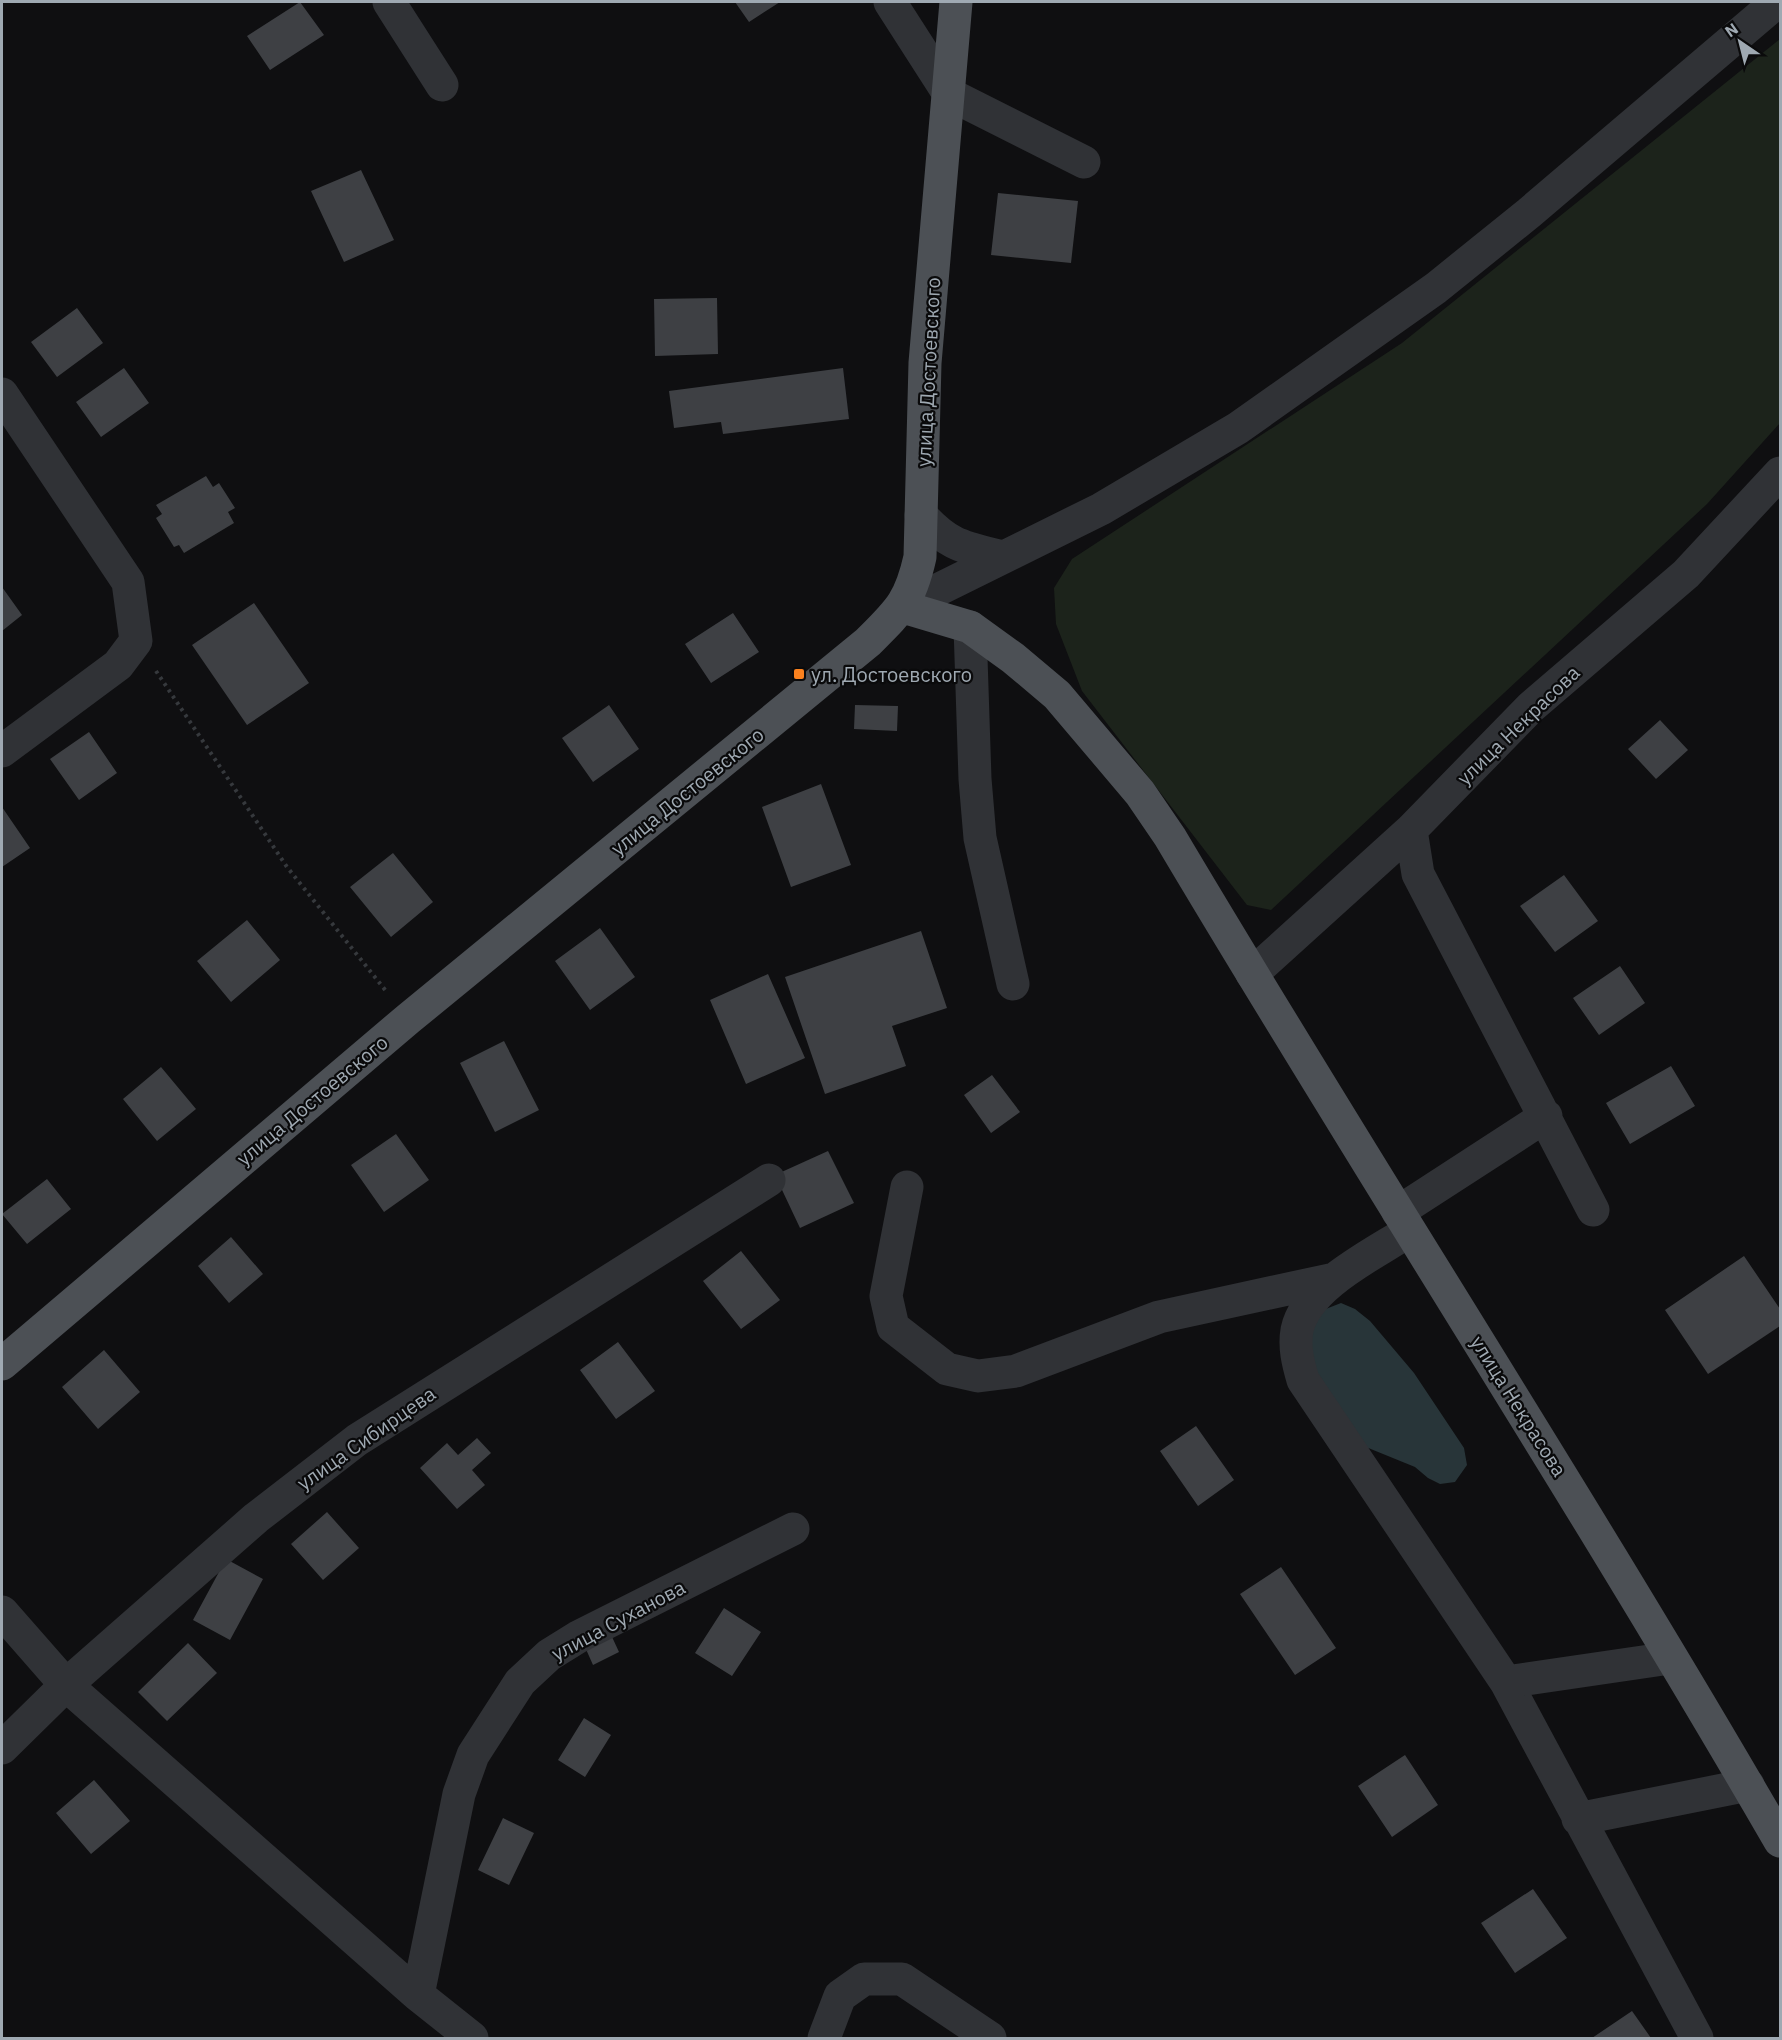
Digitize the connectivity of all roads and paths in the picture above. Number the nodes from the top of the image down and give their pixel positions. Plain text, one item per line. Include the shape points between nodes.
1 (388, 2) edge
2 (890, 2) edge
3 (956, 2) edge
4 (1777, 2) edge
5 (442, 84) dead end
6 (949, 94) junction
7 (1084, 162) dead end
8 (2, 394) edge
9 (1780, 473) edge
10 (921, 515) junction
11 (1002, 557) junction
12 (903, 607) junction
13 (970, 627) junction
14 (136, 641) junction
15 (2, 751) edge
16 (1411, 830) junction
17 (1252, 974) junction
18 (1013, 984) dead end
19 (408, 1019) junction
20 (1546, 1116) junction
21 (769, 1180) dead end
22 (907, 1187) dead end
23 (1593, 1210) dead end
24 (1404, 1222) junction
25 (1336, 1279) junction
26 (2, 1364) edge
27 (793, 1529) dead end
28 (2, 1612) edge
29 (1670, 1658) junction
30 (1506, 1682) junction
31 (66, 1685) junction
32 (2, 1748) edge
33 (1748, 1785) junction
34 (1578, 1819) junction
35 (1780, 1841) edge
36 (418, 1995) junction
37 (472, 2038) edge
38 (824, 2038) edge
39 (990, 2038) edge
40 (1697, 2038) edge

1 - 5 street
2 - 6 street
3 - 6 main road, улица Достоевского
4 - 11 street via 1436,288 1238,428 1101,509
6 - 7 street
6 - 10 main road, улица Достоевского via 925,363
8 - 14 street via 128,582
9 - 16 street, улица Некрасова via 1686,574 1531,707
10 - 11 street via 940,536 958,546
10 - 12 main road, улица Достоевского via 920,557
11 - 12 street
12 - 13 main road, улица Некрасова
12 - 19 main road, улица Достоевского via 868,642
13 - 17 main road, улица Некрасова via 1057,695 1134,785
13 - 18 street via 980,838
14 - 15 street via 118,665
14 - 19 path via 286,867
16 - 17 street, улица Некрасова
16 - 20 street via 1418,874
17 - 24 main road, улица Некрасова
19 - 26 main road, улица Достоевского
20 - 23 street
20 - 24 street
21 - 31 street, улица Сибирцева via 357,1440 256,1518
22 - 25 street via 886,1296 893,1327 947,1369 978,1376 1016,1371 1159,1317
24 - 25 street
24 - 29 main road, улица Некрасова via 1558,1467
25 - 30 street via 1308,1304 1297,1329 1296,1353 1303,1380
27 - 36 street, улица Суханова via 578,1637 549,1655 520,1682 473,1755 459,1794
28 - 31 street
29 - 30 street
29 - 33 main road, улица Некрасова
30 - 34 street
31 - 32 street, улица Сибирцева
31 - 36 street
33 - 34 street
33 - 35 main road, улица Некрасова
34 - 40 street
36 - 37 street
38 - 39 street via 840,1996 864,1979 902,1979

